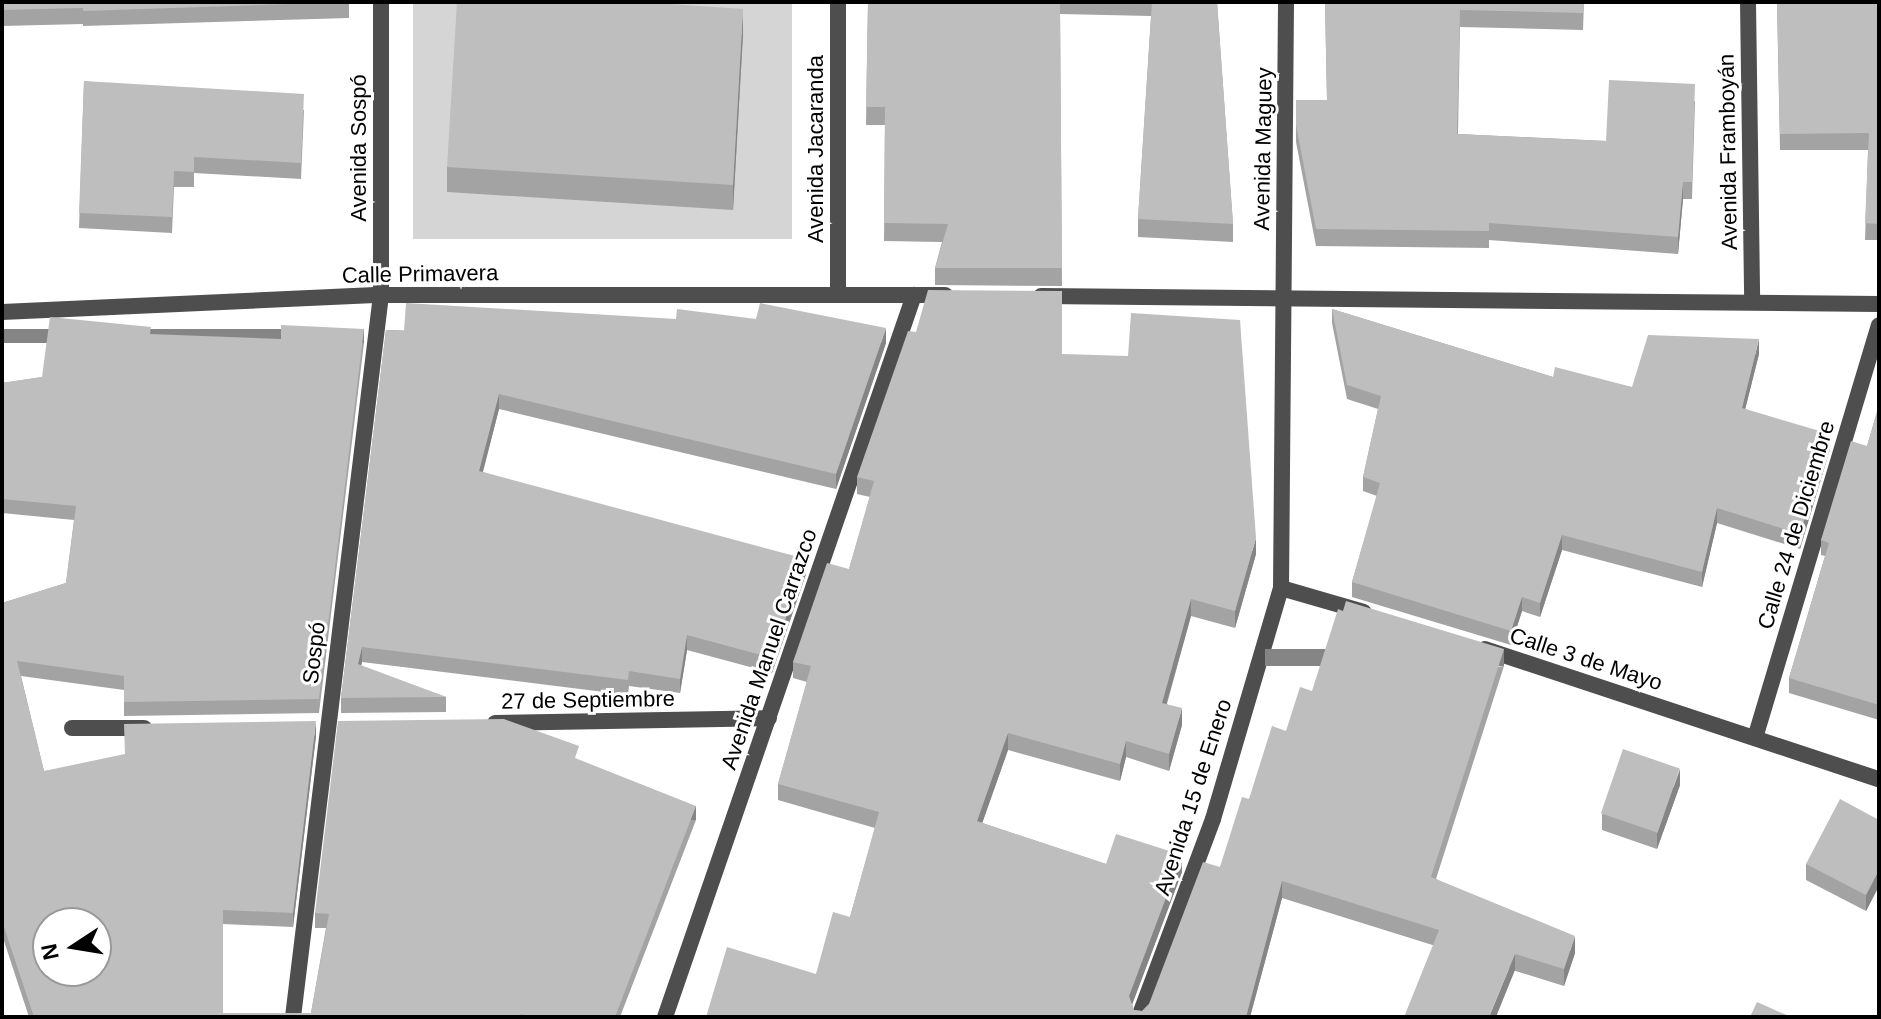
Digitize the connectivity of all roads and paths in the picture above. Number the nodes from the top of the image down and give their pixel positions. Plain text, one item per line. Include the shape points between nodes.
1 (381, 2) edge
2 (838, 2) edge
3 (1286, 2) edge
4 (1748, 2) edge
5 (381, 295) junction
6 (838, 295) junction
7 (914, 295) junction
8 (960, 295) edge
9 (1021, 295) edge
10 (1283, 297) junction
11 (1752, 302) junction
12 (1879, 304) edge
13 (2, 312) edge
14 (1879, 325) edge
15 (1281, 588) junction
16 (1379, 616) edge
17 (1465, 642) edge
18 (769, 718) junction
19 (485, 724) edge
20 (72, 728) dead end
21 (168, 728) edge
22 (1755, 738) junction
23 (1879, 779) edge
24 (293, 1017) edge
25 (665, 1017) edge
26 (1139, 1017) edge

1 - 5 street, Avenida Sospó
2 - 6 street, Avenida Jacaranda
3 - 10 street, Avenida Maguey
4 - 11 street, Avenida Framboyán
5 - 6 street, Calle Primavera
5 - 13 street, Calle Primavera
5 - 24 street, Sospó
6 - 7 street, Calle Primavera
7 - 8 street, Calle Primavera
7 - 18 street, Avenida Manuel Carrazco
9 - 10 street
10 - 11 street
10 - 15 street
11 - 12 street
14 - 22 street, Calle 24 de Diciembre
15 - 16 street
15 - 26 street, Avenida 15 de Enero via 1213,819
17 - 22 street, Calle 3 de Mayo
18 - 19 street, 27 de Septiembre
18 - 25 street, Avenida Manuel Carrazco
20 - 21 street
22 - 23 street, Calle 3 de Mayo

